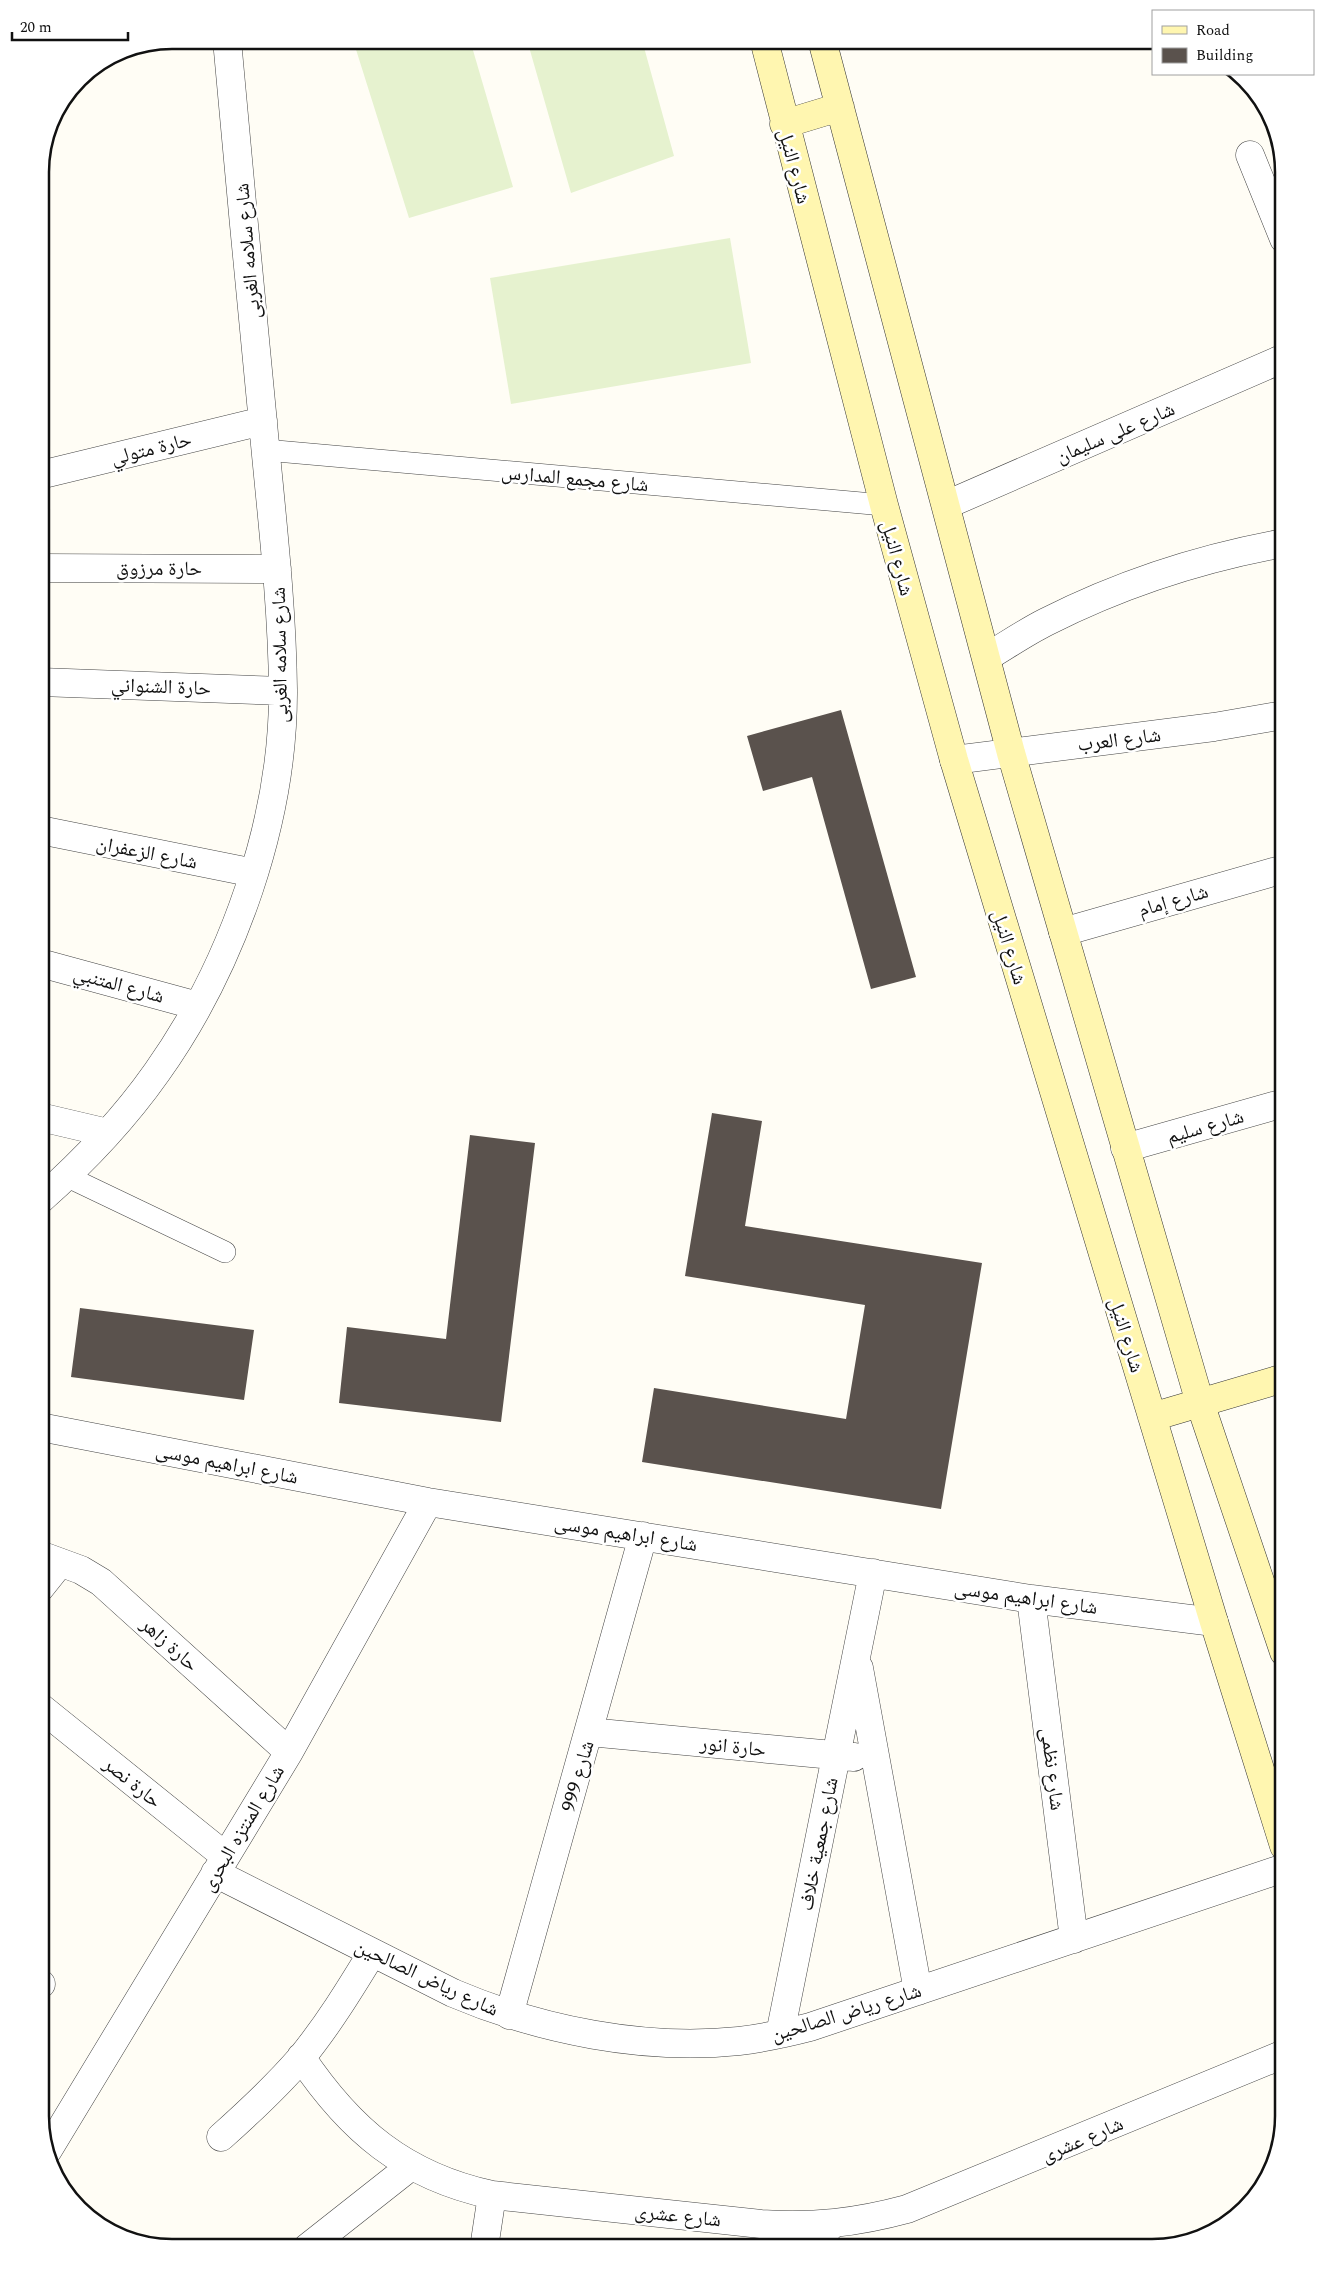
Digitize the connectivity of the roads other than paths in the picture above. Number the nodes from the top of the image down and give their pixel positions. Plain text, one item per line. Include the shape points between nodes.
1 (228, 49) edge
2 (766, 49) edge
3 (824, 49) edge
4 (840, 106) junction
5 (784, 124) junction
6 (1250, 155) dead end
7 (1275, 218) edge
8 (1275, 362) edge
9 (262, 421) junction
10 (265, 450) junction
11 (49, 473) edge
12 (884, 505) junction
13 (946, 505) junction
14 (1275, 545) edge
15 (49, 568) edge
16 (277, 569) junction
17 (987, 657) junction
18 (49, 682) edge
19 (283, 691) junction
20 (1275, 717) edge
21 (1011, 752) junction
22 (954, 760) junction
23 (49, 832) edge
24 (1275, 872) edge
25 (254, 873) junction
26 (1063, 932) junction
27 (49, 965) edge
28 (198, 1006) junction
29 (1275, 1106) edge
30 (49, 1119) edge
31 (108, 1133) junction
32 (1125, 1148) junction
33 (66, 1176) junction
34 (49, 1192) edge
35 (225, 1252) dead end
36 (1275, 1381) edge
37 (1200, 1403) junction
38 (1152, 1417) junction
39 (49, 1429) edge
40 (428, 1502) junction
41 (643, 1536) junction
42 (50, 1559) edge
43 (873, 1574) junction
44 (1031, 1599) junction
45 (1275, 1601) edge
46 (1214, 1622) junction
47 (856, 1654) junction
48 (49, 1715) edge
49 (589, 1732) junction
50 (289, 1752) junction
51 (836, 1756) junction
52 (876, 1760) junction
53 (1275, 1817) edge
54 (220, 1865) junction
55 (1275, 1871) edge
56 (1074, 1939) junction
57 (372, 1952) junction
58 (918, 1991) junction
59 (509, 2015) junction
60 (780, 2034) junction
61 (301, 2057) junction
62 (1275, 2058) edge
63 (221, 2137) dead end
64 (52, 2144) edge
65 (412, 2166) junction
66 (492, 2195) junction
67 (832, 2225) junction
68 (319, 2239) edge
69 (485, 2239) edge
70 (815, 2239) edge

1 - 9 street, شارع سلامه الغربى
2 - 5 main road, شارع النيل
3 - 4 main road
4 - 5 main road
4 - 13 main road
5 - 12 main road, شارع النيل
6 - 7 street
8 - 13 street, شارع على سليمان
9 - 10 street, شارع سلامه الغربى
9 - 11 street, حارة متولي
10 - 12 lane, شارع مجمع المدارس
10 - 16 street, شارع سلامه الغربى
12 - 22 main road, شارع النيل
13 - 17 main road
14 - 17 street via 1178,568 1110,592 1045,623
15 - 16 street, حارة مرزوق
16 - 19 street, شارع سلامه الغربى
17 - 21 main road
18 - 19 street, حارة الشنواني
19 - 25 street, شارع سلامه الغربى via 275,778
20 - 21 street, شارع العرب
21 - 22 street, شارع العرب
21 - 26 main road
22 - 38 main road, شارع النيل
23 - 25 street, شارع الزعفران
24 - 26 street, شارع إمام
25 - 28 street, شارع سلامه الغربى via 230,941
26 - 32 main road
27 - 28 street, شارع المتنبي
28 - 31 street, شارع سلامه الغربى via 157,1072
29 - 32 street, شارع سليم
30 - 31 street
31 - 33 street, شارع سلامه الغربى
32 - 37 main road
33 - 34 street, شارع سلامه الغربى
33 - 35 lane
36 - 37 main road
37 - 38 main road
37 - 45 main road
38 - 46 main road, شارع النيل
39 - 40 street, شارع ابراهيم موسى
40 - 41 street, شارع ابراهيم موسى
40 - 50 street, شارع المنتزه البحرى
41 - 43 street, شارع ابراهيم موسى
41 - 49 street, شارع 999
42 - 50 street, حارة زاهر via 81,1570 101,1582
43 - 44 street, شارع ابراهيم موسى
43 - 47 street, شارع جمعية خلاف
44 - 46 street, شارع ابراهيم موسى
44 - 56 street, شارع نظمى
46 - 53 main road, شارع النيل
47 - 51 street, شارع جمعية خلاف
47 - 52 street, شارع جمعية خلاف
48 - 54 street, حارة نصر
49 - 51 street, حارة انور
49 - 59 street, شارع 999
50 - 54 street, شارع المنتزه البحرى
51 - 52 street, حارة انور
51 - 60 street, شارع جمعية خلاف
52 - 58 street, شارع جمعية خلاف
54 - 57 street, شارع رياض الصالحين
54 - 64 street, شارع المنتزه البحرى
55 - 56 street, شارع رياض الصالحين
56 - 58 street, شارع رياض الصالحين
57 - 59 street, شارع رياض الصالحين via 453,1993
57 - 61 street via 339,2007
58 - 60 street, شارع رياض الصالحين
59 - 60 street, شارع رياض الصالحين via 566,2030 623,2038 738,2041
61 - 63 street via 263,2099
61 - 65 street, شارع عشرى via 323,2090 349,2119
62 - 67 street, شارع عشرى via 943,2196 888,2214
65 - 66 street, شارع عشرى via 465,2189
65 - 68 street
66 - 67 street, شارع عشرى via 761,2224
66 - 69 street
67 - 70 street

